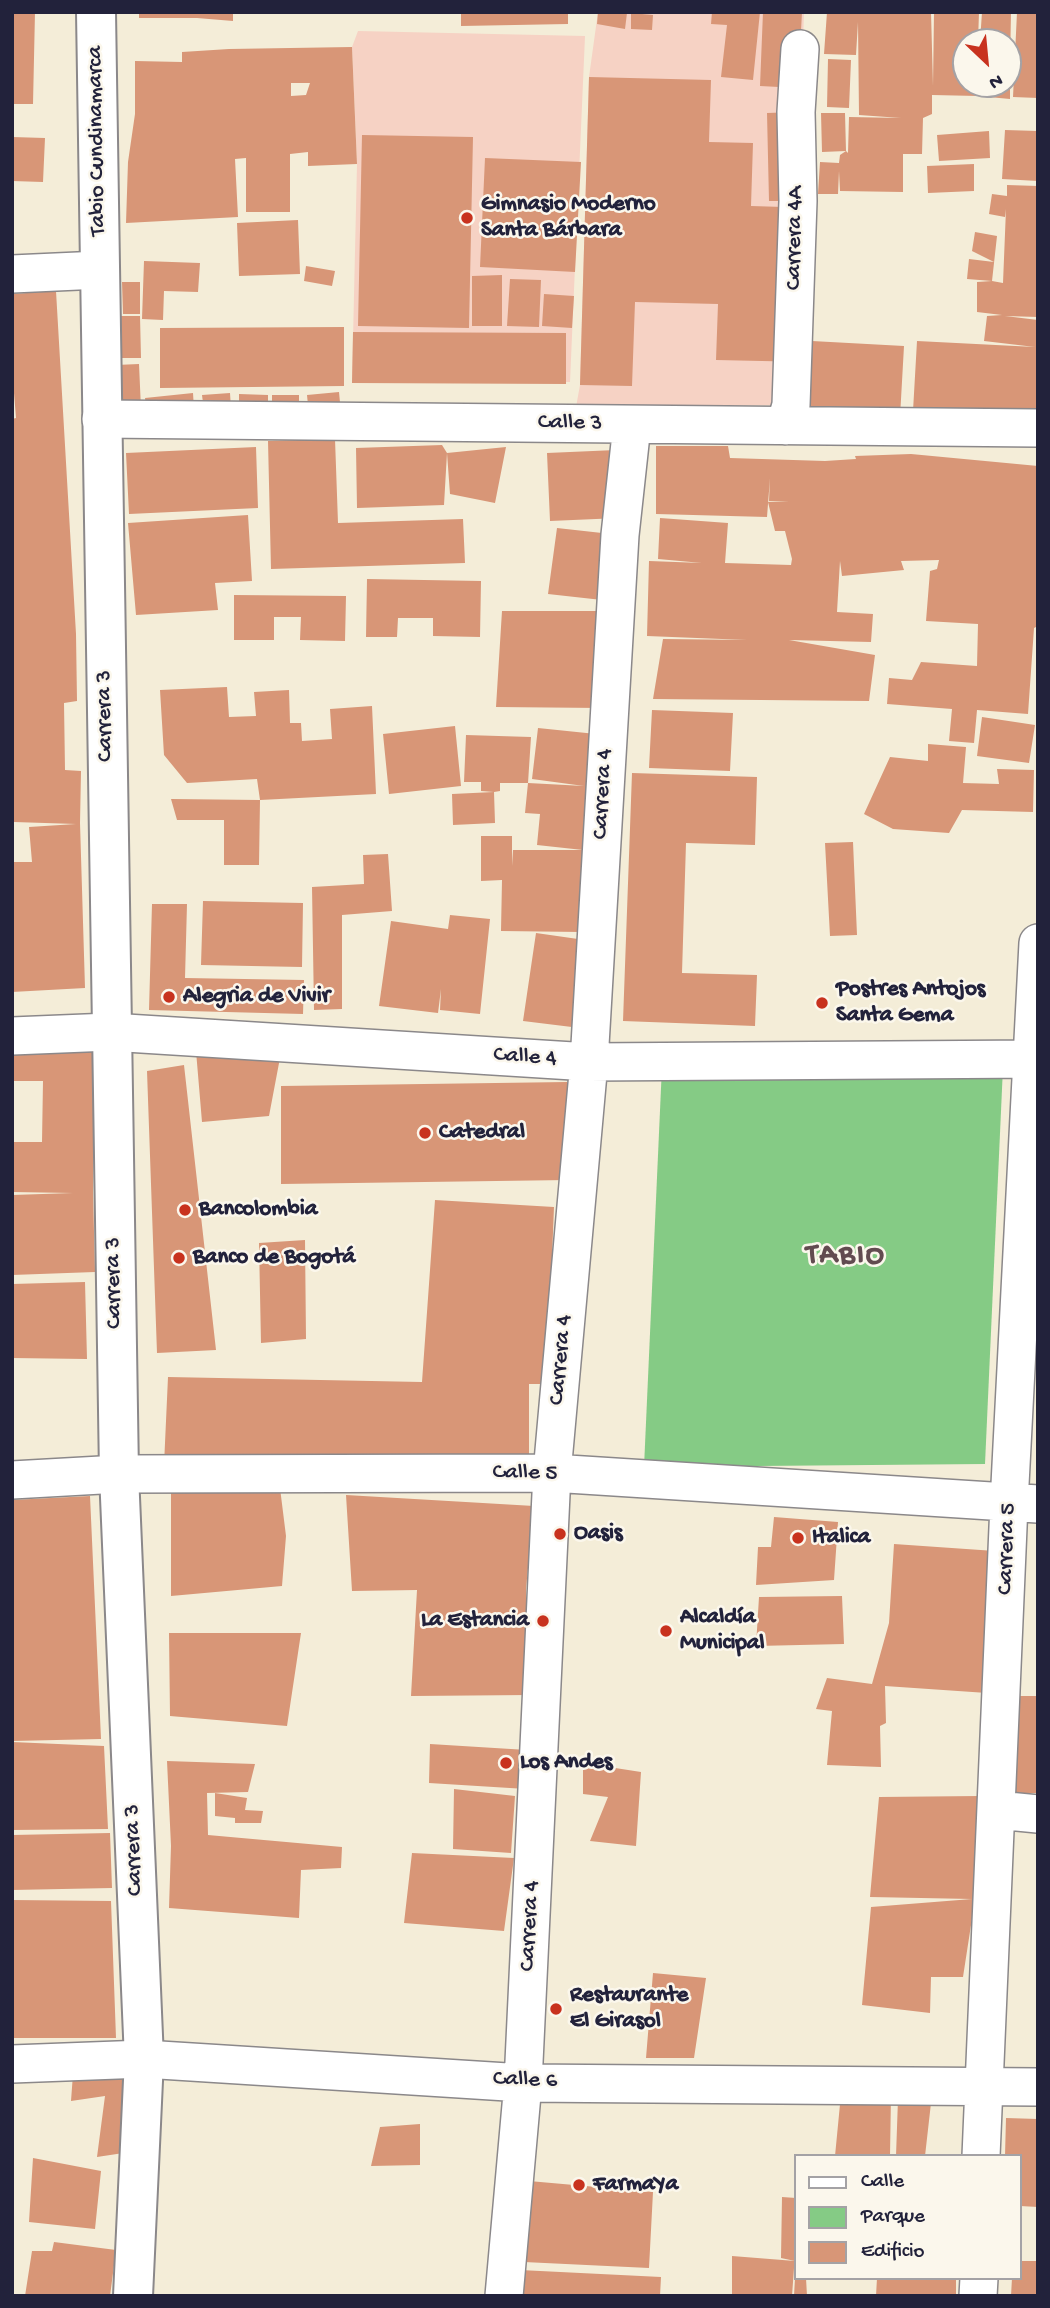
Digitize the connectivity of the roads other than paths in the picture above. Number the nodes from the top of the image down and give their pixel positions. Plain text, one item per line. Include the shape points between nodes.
1 (96, 12) edge
2 (800, 49) dead end
3 (100, 270) junction
4 (12, 274) edge
5 (101, 419) junction
6 (632, 425) junction
7 (785, 426) junction
8 (1038, 428) edge
9 (1038, 943) edge
10 (110, 1032) junction
11 (12, 1036) edge
12 (1034, 1059) edge
13 (589, 1062) junction
14 (552, 1473) junction
15 (119, 1474) junction
16 (12, 1480) edge
17 (1024, 1504) edge
18 (997, 1810) junction
19 (1038, 1814) edge
20 (144, 2059) junction
21 (12, 2064) edge
22 (523, 2082) junction
23 (983, 2087) junction
24 (1038, 2087) edge
25 (981, 2154) edge
26 (133, 2296) edge
27 (504, 2296) edge

1 - 3 main road, Tabio Cundinamarca
2 - 7 street, Carrera 4A via 791,405
3 - 4 street
3 - 5 main road, Carrera 3
5 - 6 street, Calle 3
5 - 10 main road, Carrera 3
6 - 7 street, Calle 3
6 - 13 street, Carrera 4 via 620,535
7 - 8 street, Calle 3
9 - 12 street, Carrera 5
10 - 11 street, Calle 4
10 - 13 street, Calle 4
10 - 15 main road, Carrera 3
12 - 13 street, Calle 4
12 - 17 street, Carrera 5
13 - 14 street, Carrera 4
14 - 15 street, Calle 5
14 - 17 street, Calle 5
14 - 22 street, Carrera 4
15 - 16 street, Calle 5
15 - 20 main road, Carrera 3
17 - 18 street, Carrera 5
18 - 19 street
18 - 23 street, Carrera 5
20 - 21 street, Calle 6
20 - 22 street, Calle 6
20 - 26 main road, Carrera 3
22 - 23 street, Calle 6
22 - 27 street, Carrera 4
23 - 24 street, Calle 6
23 - 25 street, Carrera 5

